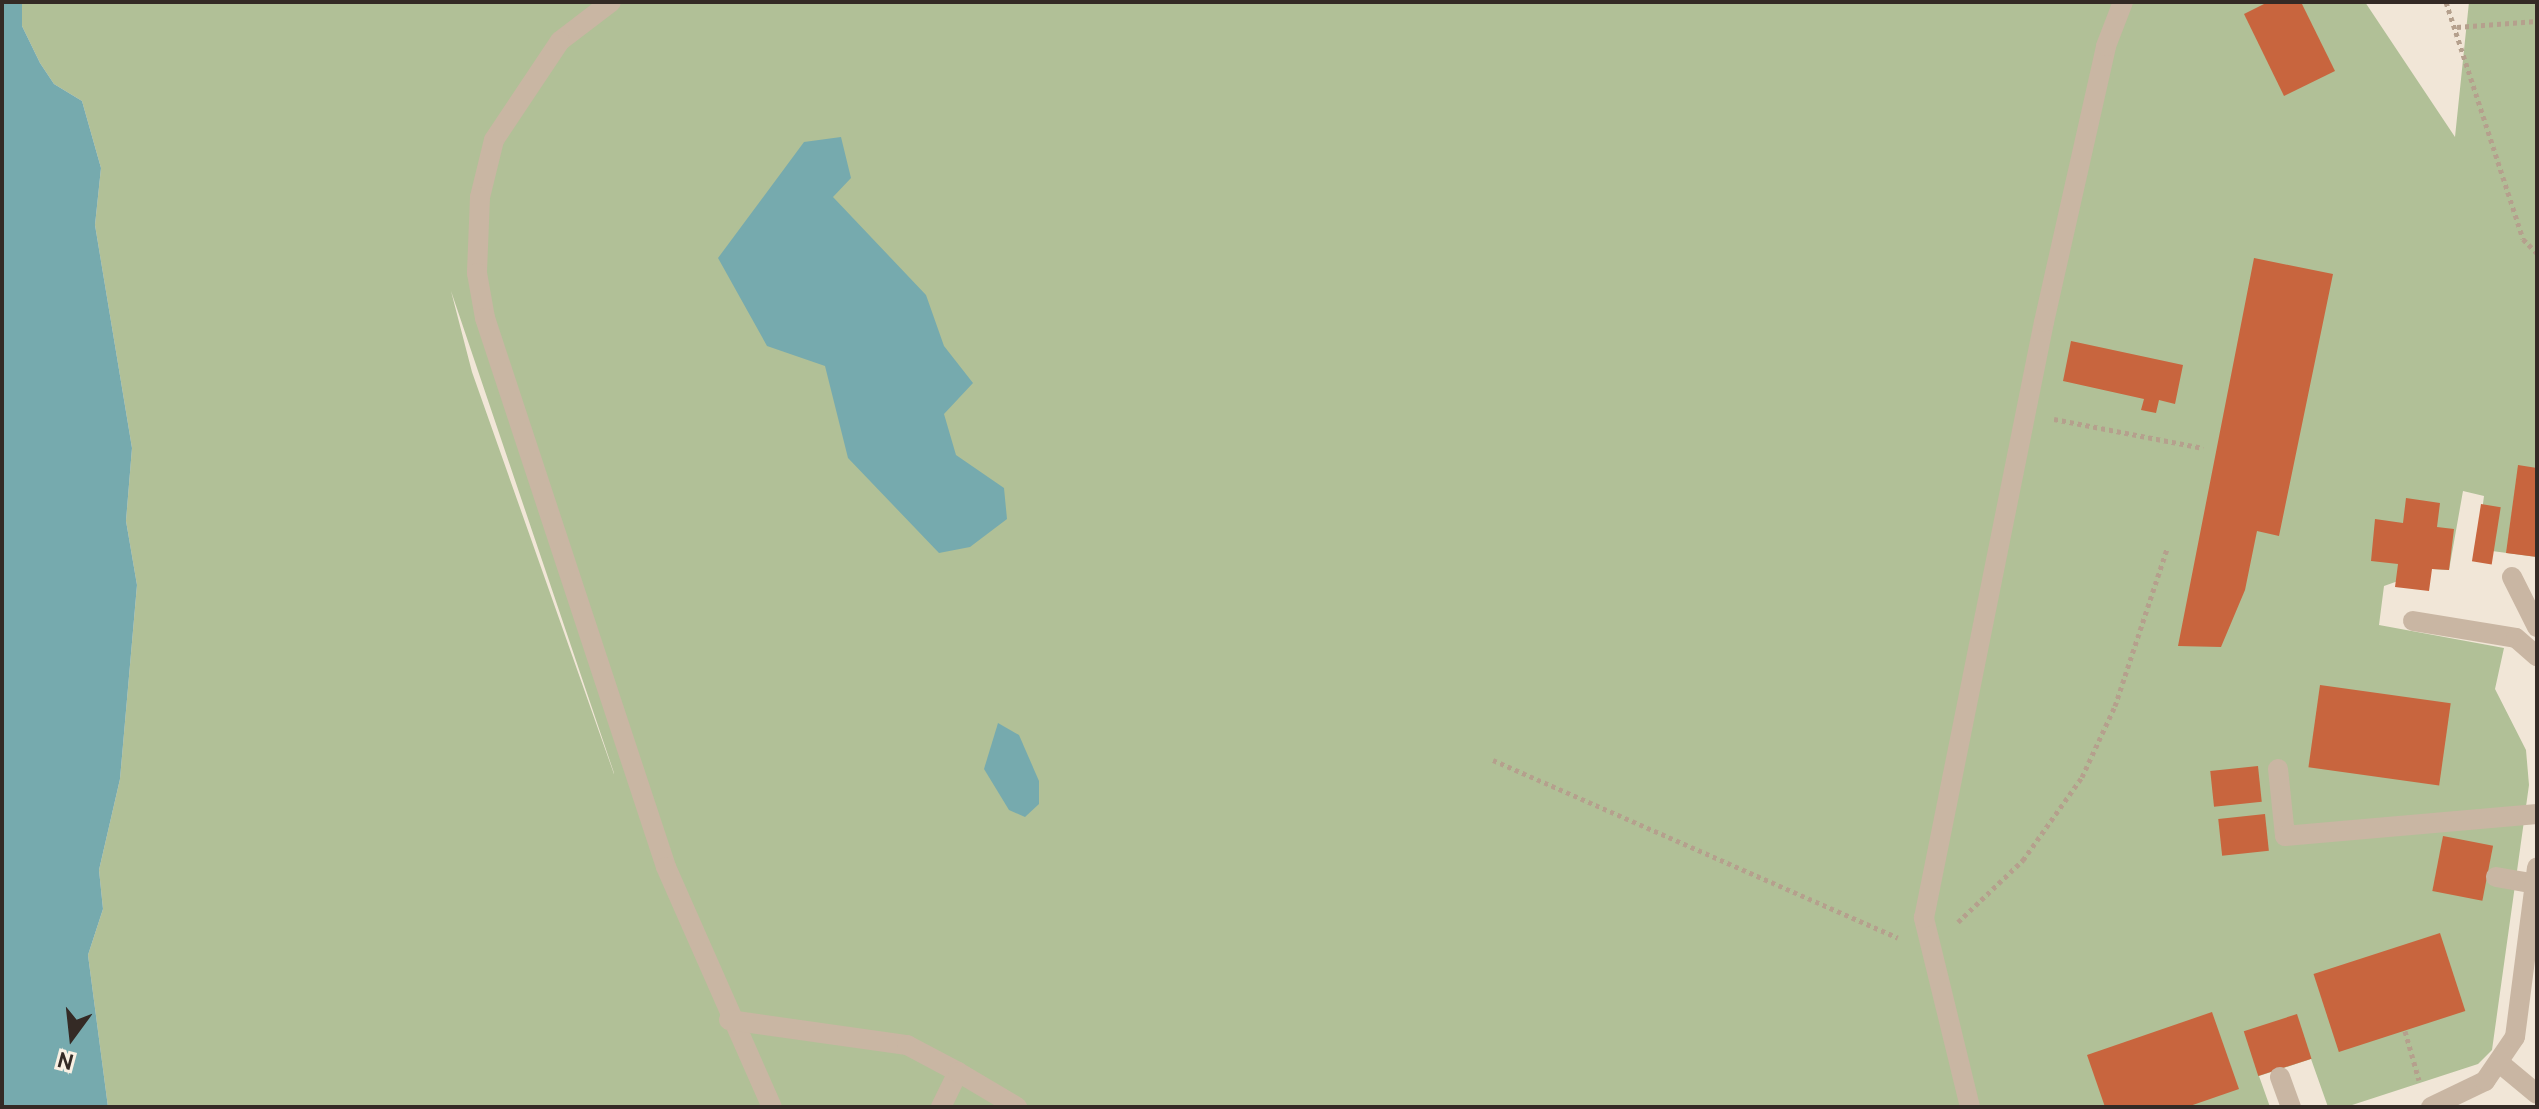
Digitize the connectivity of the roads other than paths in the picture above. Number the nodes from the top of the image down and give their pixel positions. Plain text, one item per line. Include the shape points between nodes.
1 (611, 2) edge
2 (2123, 2) edge
3 (2512, 577) dead end
4 (2413, 621) dead end
5 (2537, 627) edge
6 (2537, 656) edge
7 (2278, 769) dead end
8 (2537, 814) edge
9 (2536, 875) edge
10 (2496, 877) dead end
11 (729, 1020) junction
12 (2502, 1065) junction
13 (958, 1072) junction
14 (2280, 1077) dead end
15 (2537, 1094) edge
16 (2426, 1099) edge
17 (772, 1107) edge
18 (941, 1107) edge
19 (1017, 1107) edge
20 (1970, 1107) edge
21 (2291, 1107) edge

1 - 11 street via 560,41 521,90 494,140 480,197 477,273 485,318 666,867
2 - 20 street via 2106,46 2026,414 1924,918
3 - 5 street
4 - 6 street via 2516,638
7 - 8 street via 2285,836
9 - 10 street
9 - 12 street via 2515,1037
11 - 13 street via 907,1045
11 - 17 street
12 - 15 street
12 - 16 street via 2463,1096
13 - 18 street
13 - 19 street
14 - 21 street

